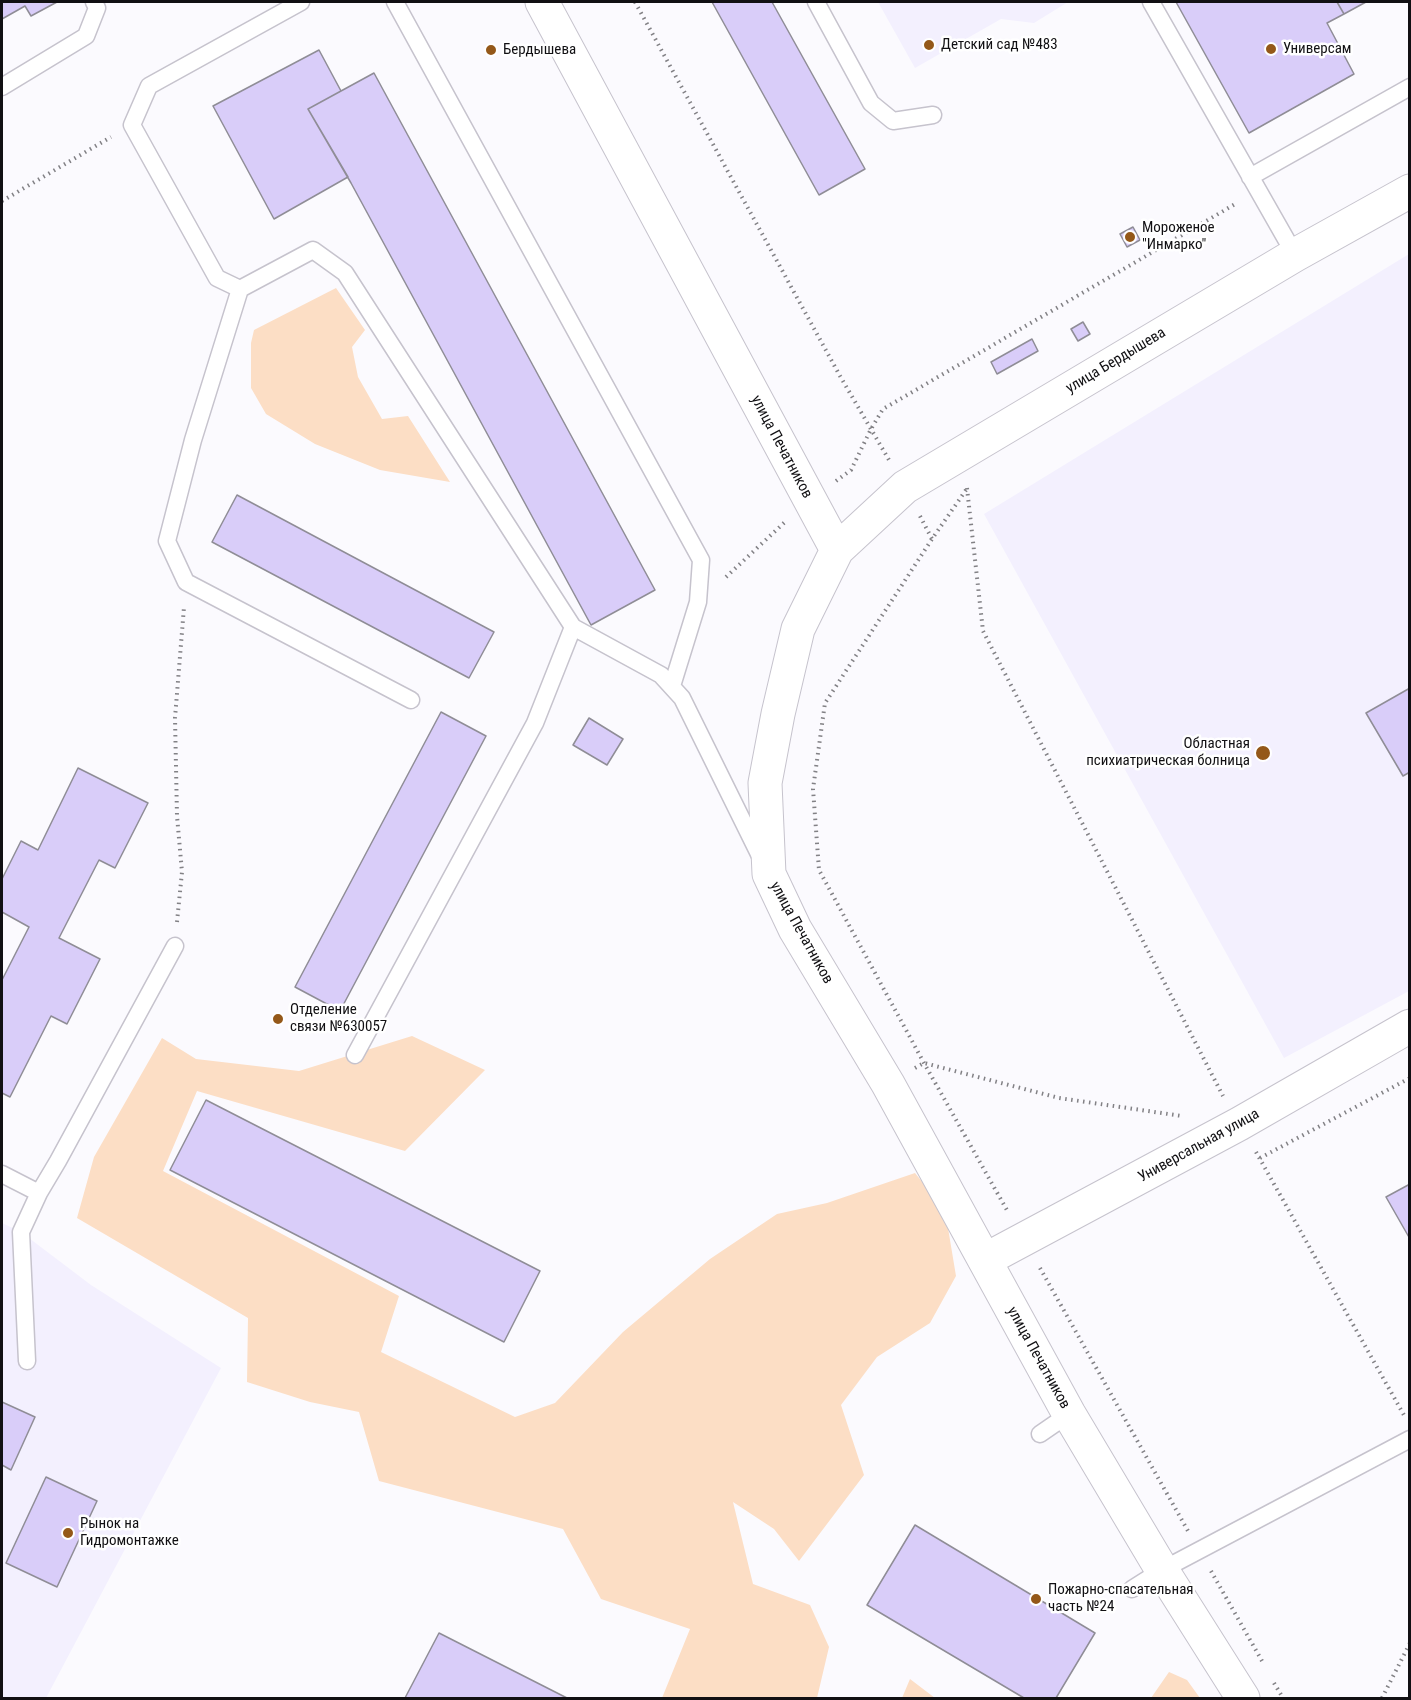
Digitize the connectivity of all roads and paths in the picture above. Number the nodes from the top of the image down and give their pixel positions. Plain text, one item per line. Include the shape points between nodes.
1 (94, 2) edge
2 (301, 2) edge
3 (395, 2) edge
4 (542, 2) edge
5 (635, 2) edge
6 (816, 2) edge
7 (1151, 2) edge
8 (2, 87) edge
9 (1410, 87) edge
10 (933, 115) dead end
11 (132, 124) junction
12 (1254, 184) junction
13 (1410, 191) edge
14 (2, 201) edge
15 (1295, 255) junction
16 (240, 289) junction
17 (871, 429) junction
18 (963, 452) junction
19 (905, 487) junction
20 (968, 489) junction
21 (810, 499) junction
22 (932, 539) junction
23 (837, 550) junction
24 (186, 582) junction
25 (698, 602) junction
26 (573, 627) junction
27 (672, 686) junction
28 (411, 700) dead end
29 (769, 874) junction
30 (175, 946) joint
31 (1410, 1026) edge
32 (355, 1055) dead end
33 (924, 1063) junction
34 (1410, 1078) edge
35 (888, 1084) junction
36 (1183, 1116) dead end
37 (1239, 1124) junction
38 (1260, 1158) junction
39 (2, 1174) edge
40 (39, 1193) junction
41 (1025, 1240) junction
42 (985, 1260) junction
43 (27, 1361) dead end
44 (1069, 1414) junction
45 (1410, 1426) edge
46 (1040, 1434) dead end
47 (1410, 1439) edge
48 (1199, 1551) junction
49 (1162, 1570) junction
50 (1132, 1589) dead end
51 (1410, 1643) edge
52 (1266, 1669) dead end
53 (1272, 1679) dead end
54 (1243, 1698) edge
55 (1283, 1698) edge
56 (1382, 1698) edge

1 - 8 lane via 98,8 86,36
2 - 11 lane via 149,86
3 - 25 lane via 701,560
4 - 21 street, улица Печатников
5 - 17 path
6 - 10 lane via 871,103 893,121
7 - 12 lane
9 - 12 lane
11 - 14 path
11 - 16 lane via 217,278
12 - 15 lane
12 - 17 path via 883,410
13 - 15 street, улица Бердышева
15 - 18 street, улица Бердышева
16 - 24 lane via 166,541
16 - 26 lane via 313,250 345,273
17 - 19 path
17 - 21 path via 851,471
18 - 19 street, улица Бердышева
18 - 20 path
19 - 22 path
19 - 23 street, улица Бердышева
20 - 22 path
20 - 37 path via 983,631
21 - 23 street, улица Печатников
21 - 25 path
22 - 33 path via 825,704 813,789 819,870
23 - 29 street, улица Печатников via 798,629 778,714 765,783
24 - 28 lane
24 - 30 path via 175,718 182,872
25 - 27 lane
26 - 27 lane via 661,675
26 - 32 lane via 534,723
27 - 29 lane via 682,698
29 - 35 street, улица Печатников via 795,929
30 - 40 lane
31 - 37 street, Универсальная улица
33 - 35 path
33 - 36 path via 1059,1098
33 - 41 path
34 - 38 path
35 - 42 street, улица Печатников
37 - 38 path
37 - 41 street, Универсальная улица
38 - 45 path
39 - 40 lane
40 - 43 lane via 21,1232
41 - 42 street, Универсальная улица
41 - 48 path
42 - 44 street, улица Печатников
44 - 46 lane
44 - 49 street, улица Печатников
47 - 48 lane
48 - 49 lane
48 - 52 path
49 - 50 lane
49 - 54 street, улица Печатников
51 - 56 path
53 - 55 path

